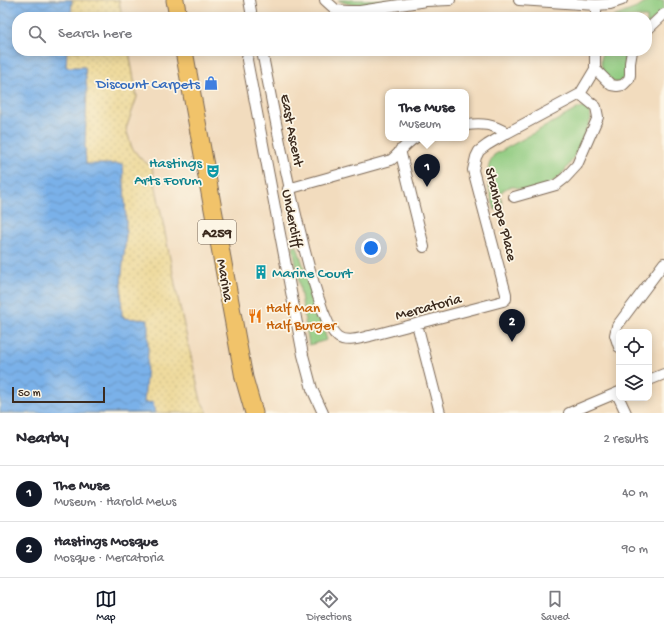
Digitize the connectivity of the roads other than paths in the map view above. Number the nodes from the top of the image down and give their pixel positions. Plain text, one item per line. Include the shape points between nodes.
1 (175, 0) edge
2 (326, 0) edge
3 (450, 0) edge
4 (519, 0) edge
5 (622, 0) edge
6 (251, 1) edge
7 (596, 5) junction
8 (177, 12) edge
9 (252, 12) edge
10 (596, 12) edge
11 (664, 14) edge
12 (652, 25) edge
13 (185, 56) edge
14 (247, 56) edge
15 (263, 56) edge
16 (596, 56) edge
17 (631, 56) edge
18 (595, 69) junction
19 (580, 94) junction
20 (469, 125) edge
21 (507, 133) junction
22 (411, 141) edge
23 (400, 150) junction
24 (288, 189) junction
25 (514, 197) dead end
26 (424, 247) dead end
27 (664, 263) edge
28 (506, 294) joint
29 (417, 324) junction
30 (616, 329) edge
31 (351, 340) joint
32 (664, 374) edge
33 (652, 379) edge
34 (616, 396) edge
35 (621, 401) edge
36 (254, 413) edge
37 (323, 413) edge
38 (440, 413) edge
39 (569, 413) edge
40 (626, 413) edge

1 - 8 highway
2 - 3 street via 336,10 360,11
4 - 7 street
5 - 7 street
6 - 9 street
7 - 10 street
11 - 12 street
13 - 36 highway, Marina / A259 via 244,378
14 - 37 street, Undercliff via 303,355 312,389
15 - 24 street, East Ascent
16 - 18 street
17 - 18 street via 629,79 623,85 611,85
18 - 19 street
19 - 21 street, Stanhope Place
19 - 25 street via 596,107 598,117 577,165 556,185
20 - 21 street via 487,124
21 - 28 street, Stanhope Place via 480,151 473,170
22 - 23 street
23 - 24 street via 391,160
23 - 26 street
24 - 31 street, East Ascent via 319,300 332,331 344,340
27 - 30 street
28 - 29 street, Mercatoria via 503,301
29 - 31 street, Mercatoria
29 - 38 street
32 - 33 street
34 - 39 street
35 - 40 street

